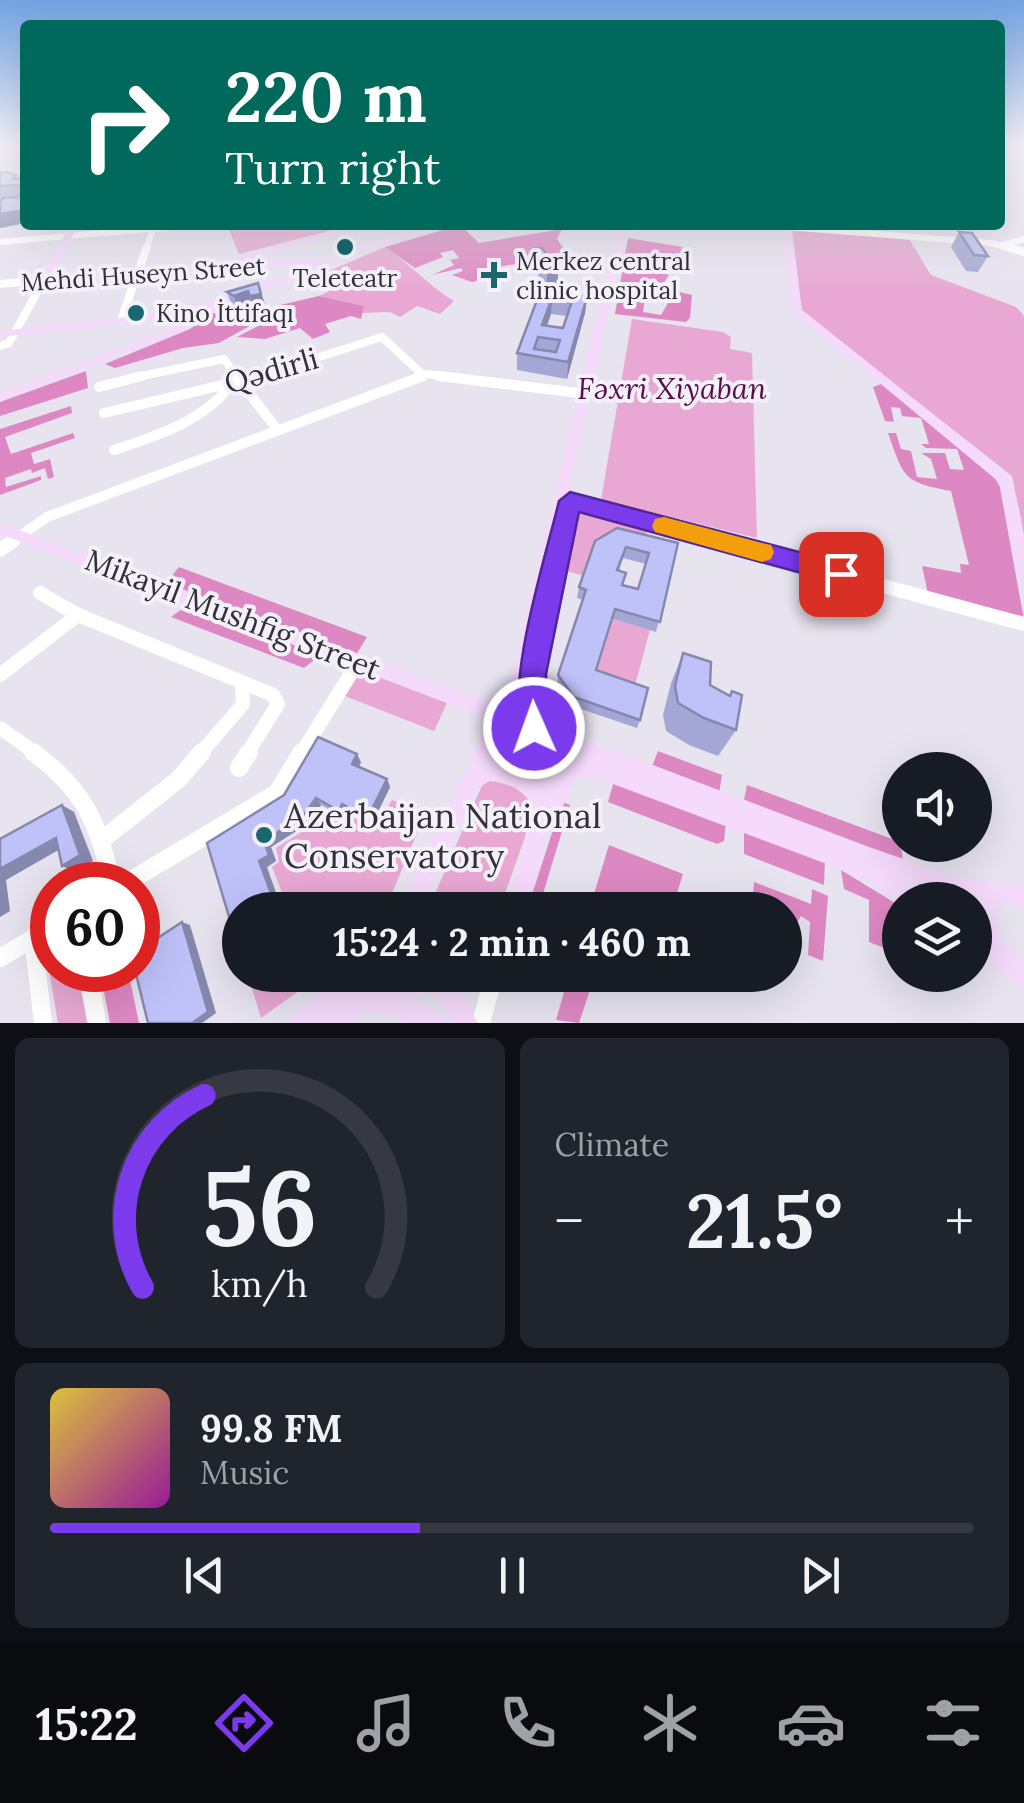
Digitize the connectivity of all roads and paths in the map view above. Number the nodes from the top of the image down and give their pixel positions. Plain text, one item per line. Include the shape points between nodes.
1 (72, 230) edge
2 (142, 230) edge
3 (153, 230) edge
4 (345, 230) edge
5 (354, 230) edge
6 (427, 230) edge
7 (434, 230) edge
8 (625, 230) edge
9 (625, 230) edge
10 (786, 230) edge
11 (831, 230) edge
12 (68, 237) junction
13 (1024, 239) edge
14 (0, 242) edge
15 (334, 243) junction
16 (1002, 245) junction
17 (1024, 252) edge
18 (347, 256) junction
19 (326, 260) junction
20 (228, 262) junction
21 (286, 264) junction
22 (137, 271) junction
23 (303, 276) junction
24 (44, 280) junction
25 (0, 284) edge
26 (241, 294) junction
27 (177, 313) junction
28 (121, 320) junction
29 (188, 324) junction
30 (16, 332) junction
31 (0, 334) edge
32 (0, 346) edge
33 (423, 375) junction
34 (238, 382) junction
35 (98, 387) dead end
36 (586, 394) junction
37 (0, 397) edge
38 (104, 414) dead end
39 (276, 428) junction
40 (114, 450) dead end
41 (570, 501) junction
42 (0, 528) edge
43 (22, 534) junction
44 (0, 550) edge
45 (1024, 575) edge
46 (40, 593) dead end
47 (78, 615) junction
48 (1024, 624) edge
49 (358, 662) junction
50 (0, 676) edge
51 (242, 682) junction
52 (516, 688) junction
53 (466, 700) junction
54 (504, 715) junction
55 (0, 728) edge
56 (535, 734) junction
57 (484, 752) junction
58 (239, 768) dead end
59 (473, 774) junction
60 (463, 796) junction
61 (543, 807) junction
62 (103, 839) junction
63 (108, 862) edge
64 (160, 863) edge
65 (528, 870) junction
66 (429, 874) junction
67 (888, 882) edge
68 (420, 892) edge
69 (424, 892) edge
70 (521, 892) edge
71 (1015, 893) edge
72 (30, 939) edge
73 (992, 953) edge
74 (0, 958) edge
75 (1020, 974) edge
76 (40, 992) edge
77 (92, 992) edge
78 (351, 992) edge
79 (372, 992) edge
80 (447, 992) edge
81 (489, 992) edge
82 (346, 999) junction
83 (44, 1023) edge
84 (98, 1023) edge
85 (300, 1023) edge
86 (327, 1023) edge
87 (434, 1023) edge
88 (466, 1023) edge
89 (481, 1023) edge

1 - 12 main road
2 - 12 street
3 - 22 street
4 - 20 main road
5 - 15 main road
6 - 18 main road
7 - 18 main road
8 - 36 main road
9 - 41 main road
10 - 45 main road via 796,310 999,474 1008,488
11 - 16 street
12 - 14 street
12 - 24 main road
13 - 16 street
15 - 18 main road via 331,253
15 - 19 main road via 322,255
16 - 17 street
18 - 19 main road, Mehdi Huseyn Street
18 - 23 main road
19 - 21 main road, Mehdi Huseyn Street
20 - 21 main road, Mehdi Huseyn Street
20 - 22 main road, Mehdi Huseyn Street
21 - 23 main road via 310,269
22 - 24 main road, Mehdi Huseyn Street
22 - 28 street
23 - 26 main road
24 - 25 street, Mehdi Huseyn Street
24 - 30 street
26 - 27 main road
26 - 29 main road
27 - 28 main road
27 - 29 main road via 196,313
28 - 30 main road
29 - 37 main road
30 - 31 main road
30 - 32 street
33 - 34 street, Qədirli via 382,337
33 - 36 street
33 - 39 street
34 - 35 street via 221,358
34 - 38 street, Qədirli
34 - 39 street
34 - 40 street via 166,432
36 - 52 main road
39 - 43 street via 47,517
41 - 48 street
41 - 56 main road via 532,674
42 - 43 main road, Mikayil Mushfig Street
43 - 44 street
43 - 49 main road, Mikayil Mushfig Street
46 - 47 street
47 - 50 street
47 - 51 street
49 - 53 main road, Mikayil Mushfig Street
49 - 64 street via 278,793
51 - 58 street via 273,695 278,704
51 - 62 street via 243,704 209,748
52 - 53 main road via 498,701
52 - 54 main road
53 - 54 main road, Mikayil Mushfig Street
53 - 57 main road via 486,724
54 - 56 main road, Mikayil Mushfig Street
54 - 57 main road
55 - 62 street via 71,779
56 - 59 main road via 501,742
56 - 61 main road
56 - 71 main road, Mikayil Mushfig Street via 943,882
57 - 59 main road
59 - 60 main road
60 - 61 main road via 492,770 536,790
60 - 66 main road
61 - 65 main road
62 - 63 street
65 - 67 main road via 568,772 582,766
65 - 70 main road
66 - 68 main road
66 - 69 main road
71 - 75 main road via 988,902 984,918 993,946
72 - 74 street
73 - 75 main road
76 - 83 street
77 - 84 street
78 - 82 main road
79 - 82 main road
80 - 88 main road
81 - 89 street
82 - 85 main road
82 - 86 main road
82 - 87 main road via 379,998

